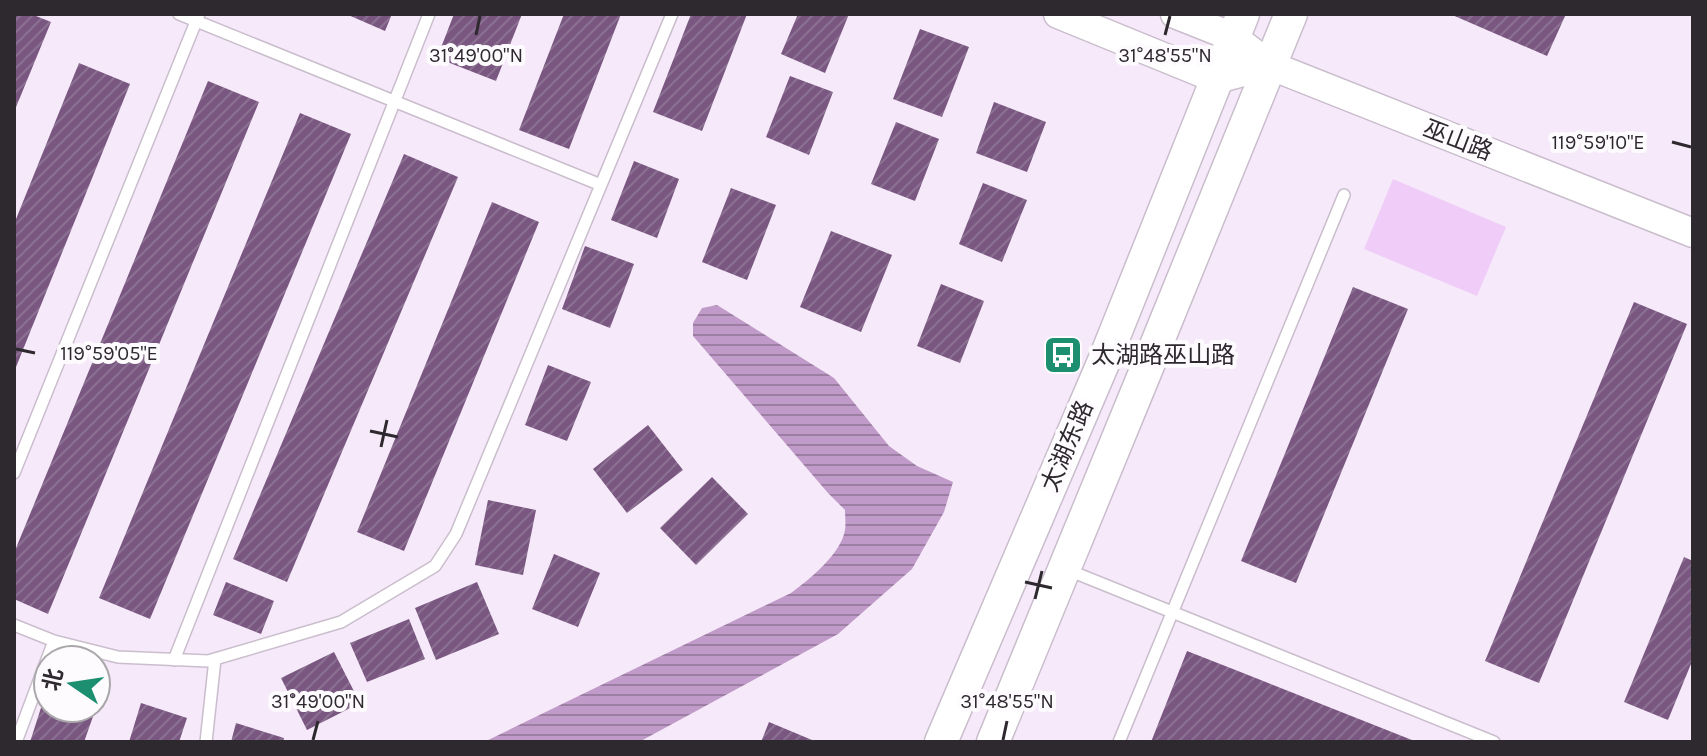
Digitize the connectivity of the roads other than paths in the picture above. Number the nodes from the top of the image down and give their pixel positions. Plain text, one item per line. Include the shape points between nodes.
1 (179, 14) edge
2 (429, 14) edge
3 (672, 14) edge
4 (1058, 14) edge
5 (1175, 14) edge
6 (1291, 14) edge
7 (197, 17) edge
8 (1238, 26) edge
9 (1269, 65) junction
10 (1217, 79) junction
11 (394, 101) junction
12 (601, 185) junction
13 (1344, 195) dead end
14 (1693, 233) edge
15 (14, 473) edge
16 (1065, 568) junction
17 (1172, 612) junction
18 (14, 625) edge
19 (54, 641) junction
20 (215, 659) junction
21 (174, 660) junction
22 (16, 742) edge
23 (206, 742) edge
24 (941, 742) edge
25 (993, 742) edge
26 (1119, 742) edge
27 (1494, 742) edge

1 - 7 lane
2 - 11 lane
3 - 12 lane
4 - 10 street
5 - 8 street, 巫山路
6 - 9 main road, 太湖东路
7 - 11 lane
7 - 15 lane
8 - 9 street, 巫山路
8 - 10 main road, 太湖东路
9 - 10 street
9 - 14 street, 巫山路
9 - 16 main road, 太湖东路
10 - 24 main road, 太湖东路 via 1104,361
11 - 12 lane
11 - 21 lane
12 - 20 lane via 456,534 435,566 341,622
13 - 17 lane
16 - 17 lane
16 - 25 main road, 太湖东路
17 - 26 lane
17 - 27 lane
18 - 19 lane
19 - 21 lane via 118,657
19 - 22 lane
20 - 21 lane
20 - 23 lane

